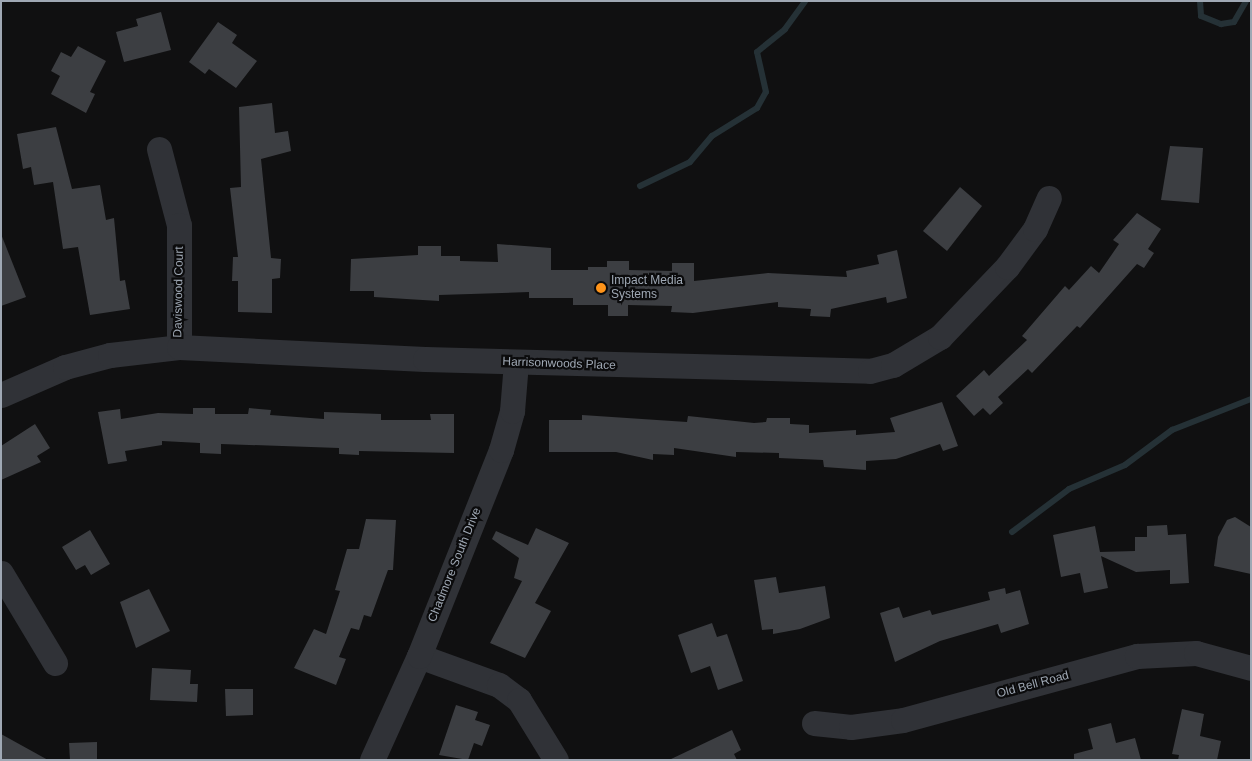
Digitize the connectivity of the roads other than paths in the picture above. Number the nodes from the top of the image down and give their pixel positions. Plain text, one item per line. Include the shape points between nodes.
1 (159, 149) dead end
2 (1048, 198) dead end
3 (178, 348) junction
4 (516, 362) junction
5 (1, 395) edge
6 (1, 573) edge
7 (419, 656) junction
8 (55, 663) dead end
9 (1251, 668) edge
10 (814, 722) dead end
11 (372, 760) edge
12 (556, 760) edge

1 - 3 street, Daviswood Court via 179,225
2 - 4 street, Harrisonwoods Place via 1035,229 1007,267 940,337 892,365 870,371 778,371
3 - 4 street, Harrisonwoods Place
3 - 5 street, Harrisonwoods Place via 110,355 65,367
4 - 7 street, Chadmore South Drive via 512,411 501,450
6 - 8 street
7 - 11 street, Chadmore South Drive
7 - 12 street via 499,685 519,700
9 - 10 street, Old Bell Road via 1196,654 1137,656 903,720 851,727

